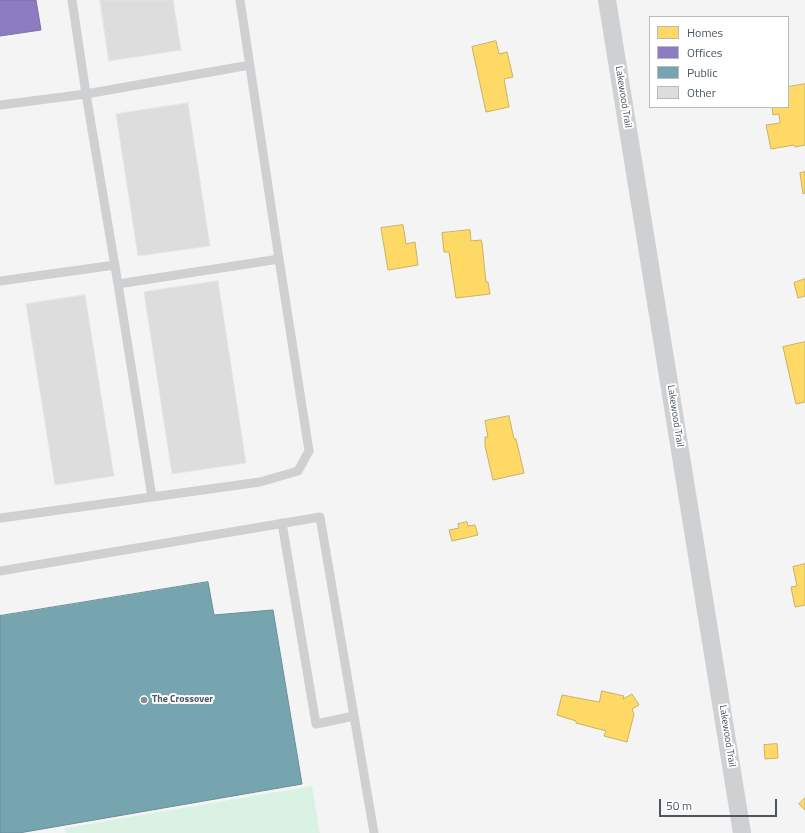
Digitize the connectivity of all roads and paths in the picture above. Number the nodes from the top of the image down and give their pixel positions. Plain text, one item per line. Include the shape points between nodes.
1 (72, 0) edge
2 (240, 0) edge
3 (607, 0) edge
4 (250, 65) junction
5 (86, 94) junction
6 (0, 105) edge
7 (279, 258) junction
8 (115, 265) junction
9 (0, 281) edge
10 (118, 284) junction
11 (152, 498) junction
12 (0, 516) edge
13 (282, 523) junction
14 (0, 571) edge
15 (354, 716) junction
16 (374, 833) edge
17 (742, 833) edge

1 - 5 lane
2 - 4 lane
3 - 17 street, Lakewood Trail
4 - 5 lane
4 - 7 lane
5 - 6 lane
5 - 8 lane
7 - 10 lane
7 - 11 lane via 309,450 298,471 260,482
8 - 9 lane
8 - 10 lane
10 - 11 lane
11 - 12 lane
13 - 14 lane
13 - 15 lane via 320,517
13 - 15 lane via 316,724
15 - 16 lane

